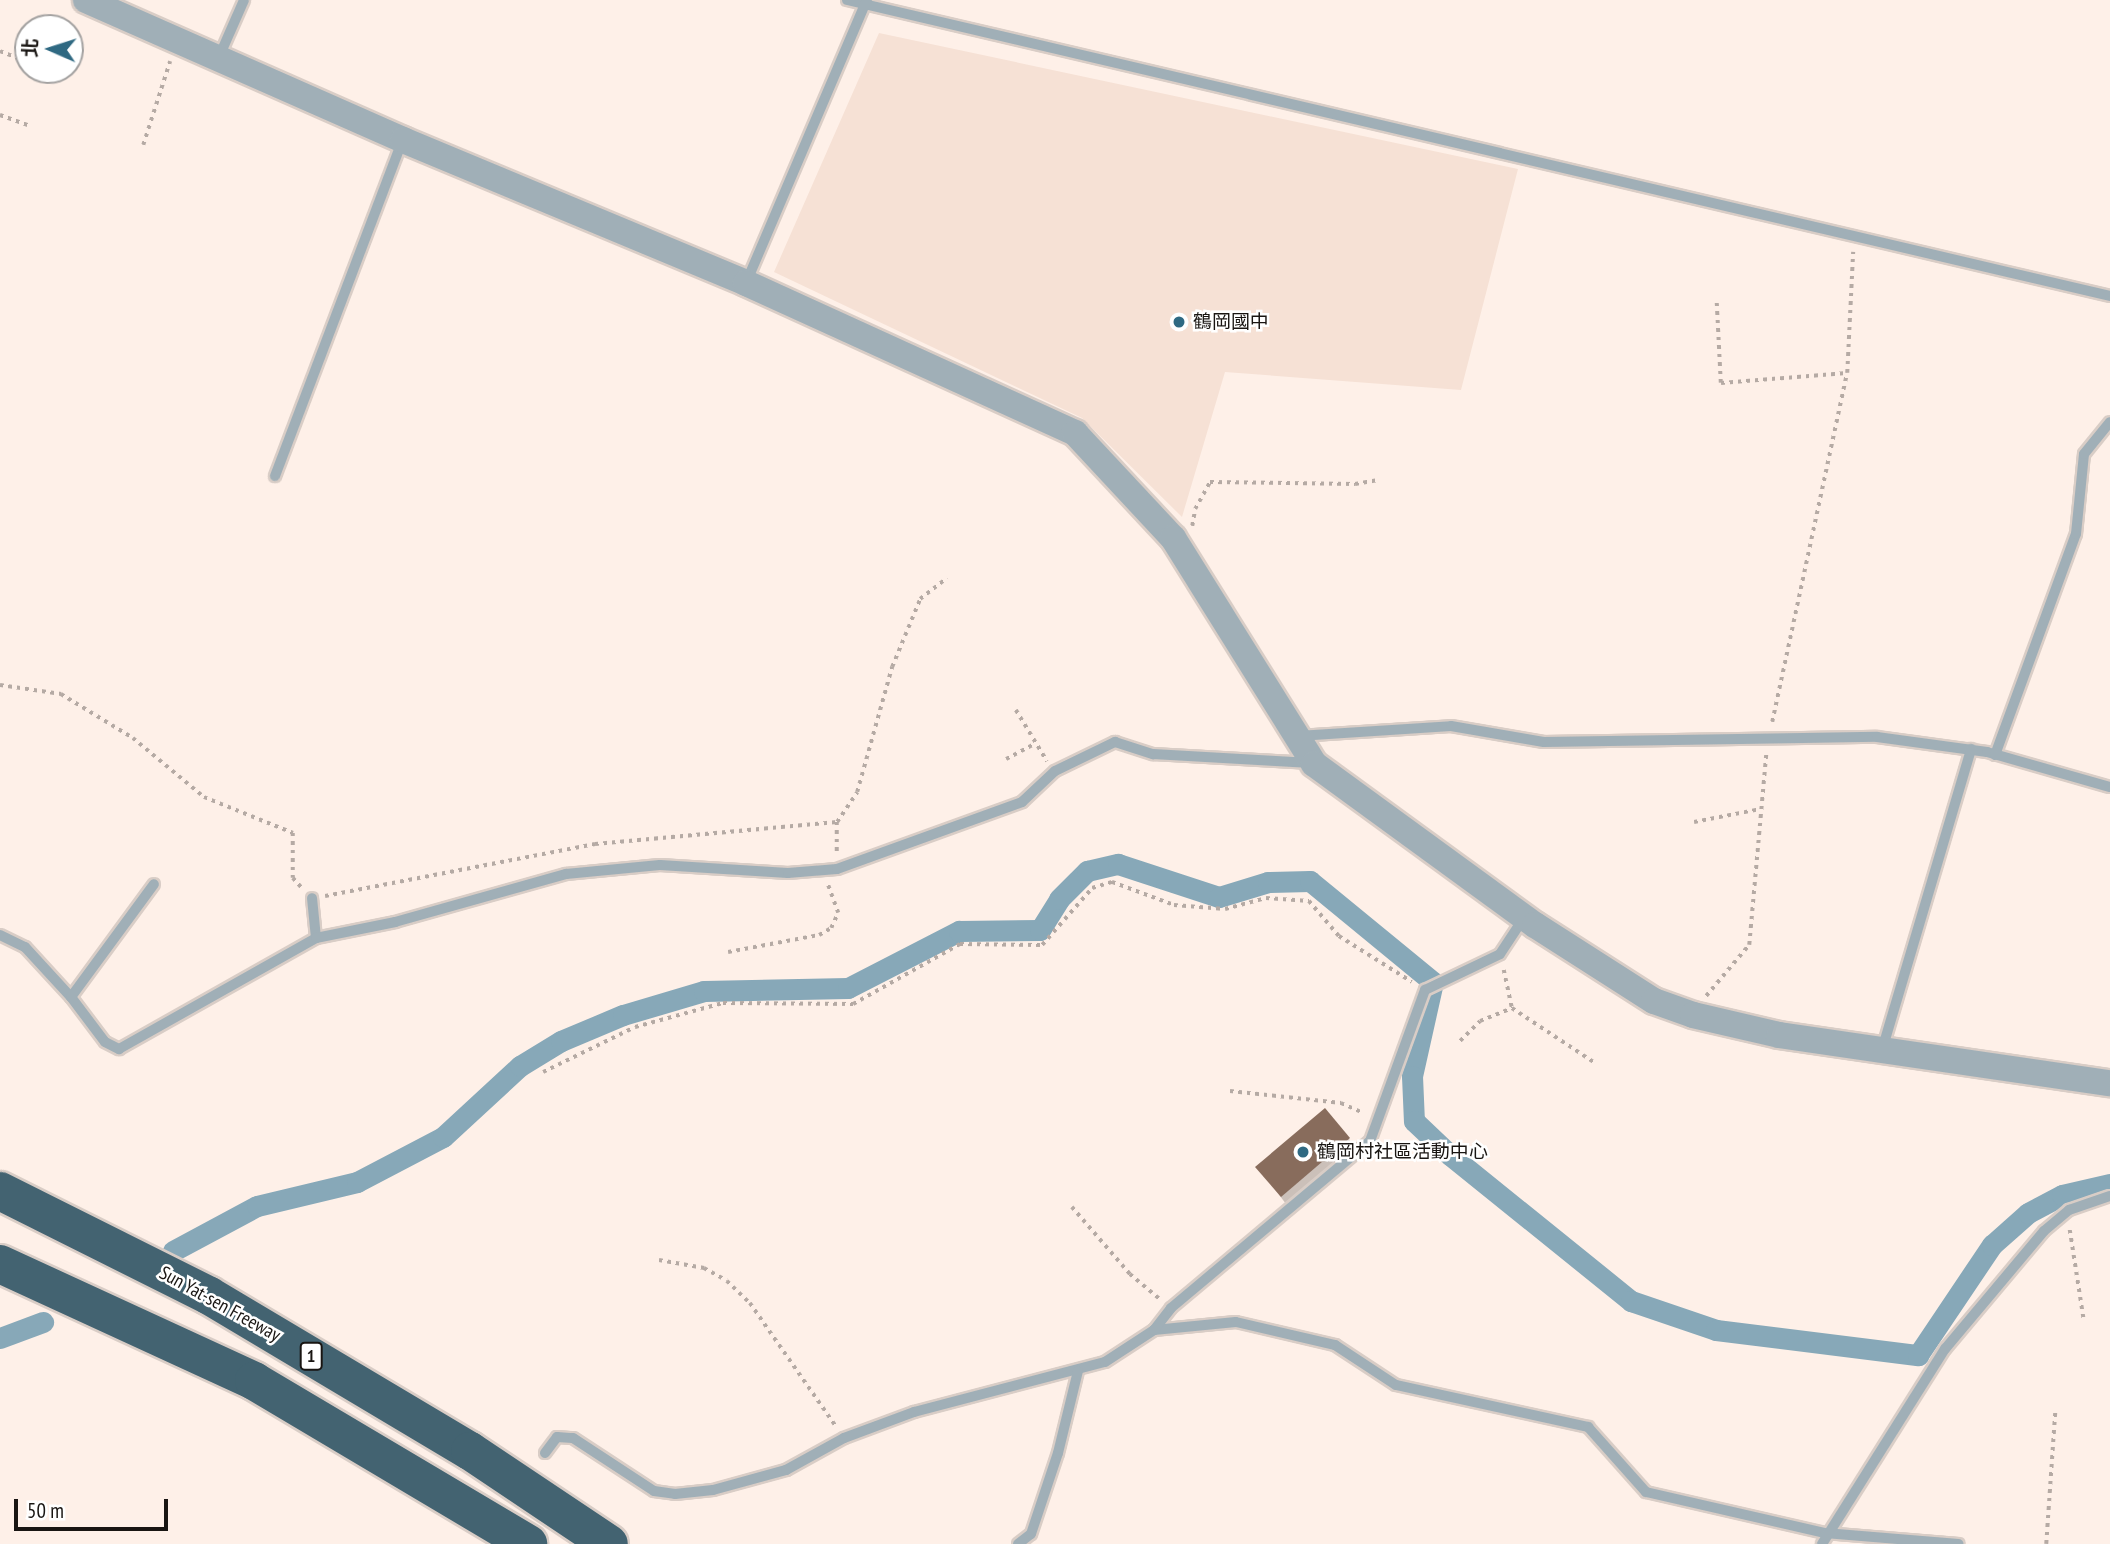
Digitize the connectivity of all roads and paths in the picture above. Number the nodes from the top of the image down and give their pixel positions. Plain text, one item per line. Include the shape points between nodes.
1 (86, 0) edge
2 (244, 0) edge
3 (847, 0) edge
4 (866, 2) edge
5 (177, 39) junction
6 (219, 57) junction
7 (0, 115) edge
8 (30, 126) dead end
9 (402, 140) junction
10 (143, 145) dead end
11 (1854, 235) junction
12 (746, 283) junction
13 (2110, 296) edge
14 (1717, 303) dead end
15 (1847, 373) junction
16 (2110, 422) edge
17 (275, 476) dead end
18 (1377, 480) dead end
19 (1173, 538) junction
20 (947, 578) dead end
21 (0, 685) edge
22 (1016, 710) dead end
23 (1294, 736) junction
24 (1768, 741) junction
25 (1034, 744) junction
26 (1971, 749) junction
27 (1995, 755) junction
28 (1006, 759) dead end
29 (1314, 764) junction
30 (1055, 771) junction
31 (2110, 787) edge
32 (1760, 809) junction
33 (837, 822) junction
34 (1693, 822) dead end
35 (836, 869) junction
36 (822, 870) junction
37 (154, 884) dead end
38 (312, 898) junction
39 (1524, 917) junction
40 (0, 935) edge
41 (316, 938) junction
42 (728, 952) dead end
43 (1500, 954) junction
44 (1425, 990) junction
45 (71, 997) junction
46 (1512, 1008) junction
47 (1693, 1015) junction
48 (1460, 1041) dead end
49 (1881, 1053) junction
50 (1595, 1063) dead end
51 (543, 1072) dead end
52 (2110, 1083) edge
53 (1230, 1091) dead end
54 (1378, 1119) junction
55 (0, 1191) edge
56 (2110, 1196) edge
57 (1073, 1207) dead end
58 (2069, 1210) junction
59 (659, 1260) dead end
60 (0, 1264) edge
61 (1171, 1308) junction
62 (2084, 1320) dead end
63 (1154, 1330) junction
64 (1078, 1371) junction
65 (2055, 1412) dead end
66 (844, 1438) junction
67 (545, 1453) dead end
68 (1824, 1538) edge
69 (528, 1544) edge
70 (609, 1544) edge
71 (1018, 1544) edge
72 (1959, 1544) edge
73 (2046, 1544) edge

1 - 5 street
2 - 6 lane
3 - 4 lane
4 - 11 lane
4 - 12 lane
5 - 6 street
5 - 10 path
6 - 9 street
7 - 8 path
9 - 12 street
9 - 17 lane
11 - 13 lane
11 - 15 path
12 - 19 street via 1075,433
14 - 15 path via 1721,383
15 - 24 path
16 - 27 lane via 2084,454 2076,534
18 - 19 path via 1355,484 1210,482 1195,509 1191,530
19 - 23 street
20 - 33 path via 920,599 892,667 857,792
21 - 38 path via 61,695 133,737 204,797 293,833 293,878
22 - 25 path
23 - 24 lane via 1451,726 1544,742
23 - 29 street
24 - 26 lane via 1877,737
24 - 32 path
25 - 28 path
25 - 30 path
26 - 27 lane
26 - 49 lane
27 - 31 lane
29 - 30 lane via 1153,754 1115,742
29 - 39 street
30 - 35 lane via 1021,802
32 - 34 path
32 - 47 path via 1749,945
33 - 35 path
33 - 38 path via 596,844
35 - 36 lane
36 - 41 lane via 788,873 660,865 566,874 395,922
36 - 42 path via 838,913 831,928 819,935
37 - 45 lane
38 - 41 lane
39 - 43 lane
39 - 47 street via 1654,1001
40 - 45 lane via 25,947
41 - 45 lane via 119,1049 105,1042
43 - 44 lane
43 - 46 path
44 - 51 path via 1339,936 1309,901 1266,898 1225,909 1174,905 1112,882 1092,888 1042,945 960,944 853,1004 723,1003 635,1027
44 - 54 lane
46 - 48 path via 1480,1021
46 - 50 path
47 - 49 street
49 - 52 street
53 - 54 path via 1341,1103
54 - 61 lane via 1370,1141
55 - 70 highway, Sun Yat-sen Freeway / 1 via 208,1295 470,1451
56 - 58 lane
57 - 61 path via 1129,1274
58 - 62 path via 2072,1260
58 - 68 lane via 2044,1231 1945,1349
59 - 66 path via 704,1268 727,1281 750,1303
60 - 69 highway via 254,1381
61 - 63 lane
63 - 64 lane via 1105,1362
63 - 68 lane via 1236,1322 1335,1345 1396,1385 1588,1427 1646,1492
64 - 66 lane via 914,1412
64 - 71 lane via 1058,1453 1031,1534
65 - 73 path
66 - 67 lane via 786,1470 676,1494 654,1492 573,1438 557,1437
68 - 72 lane

